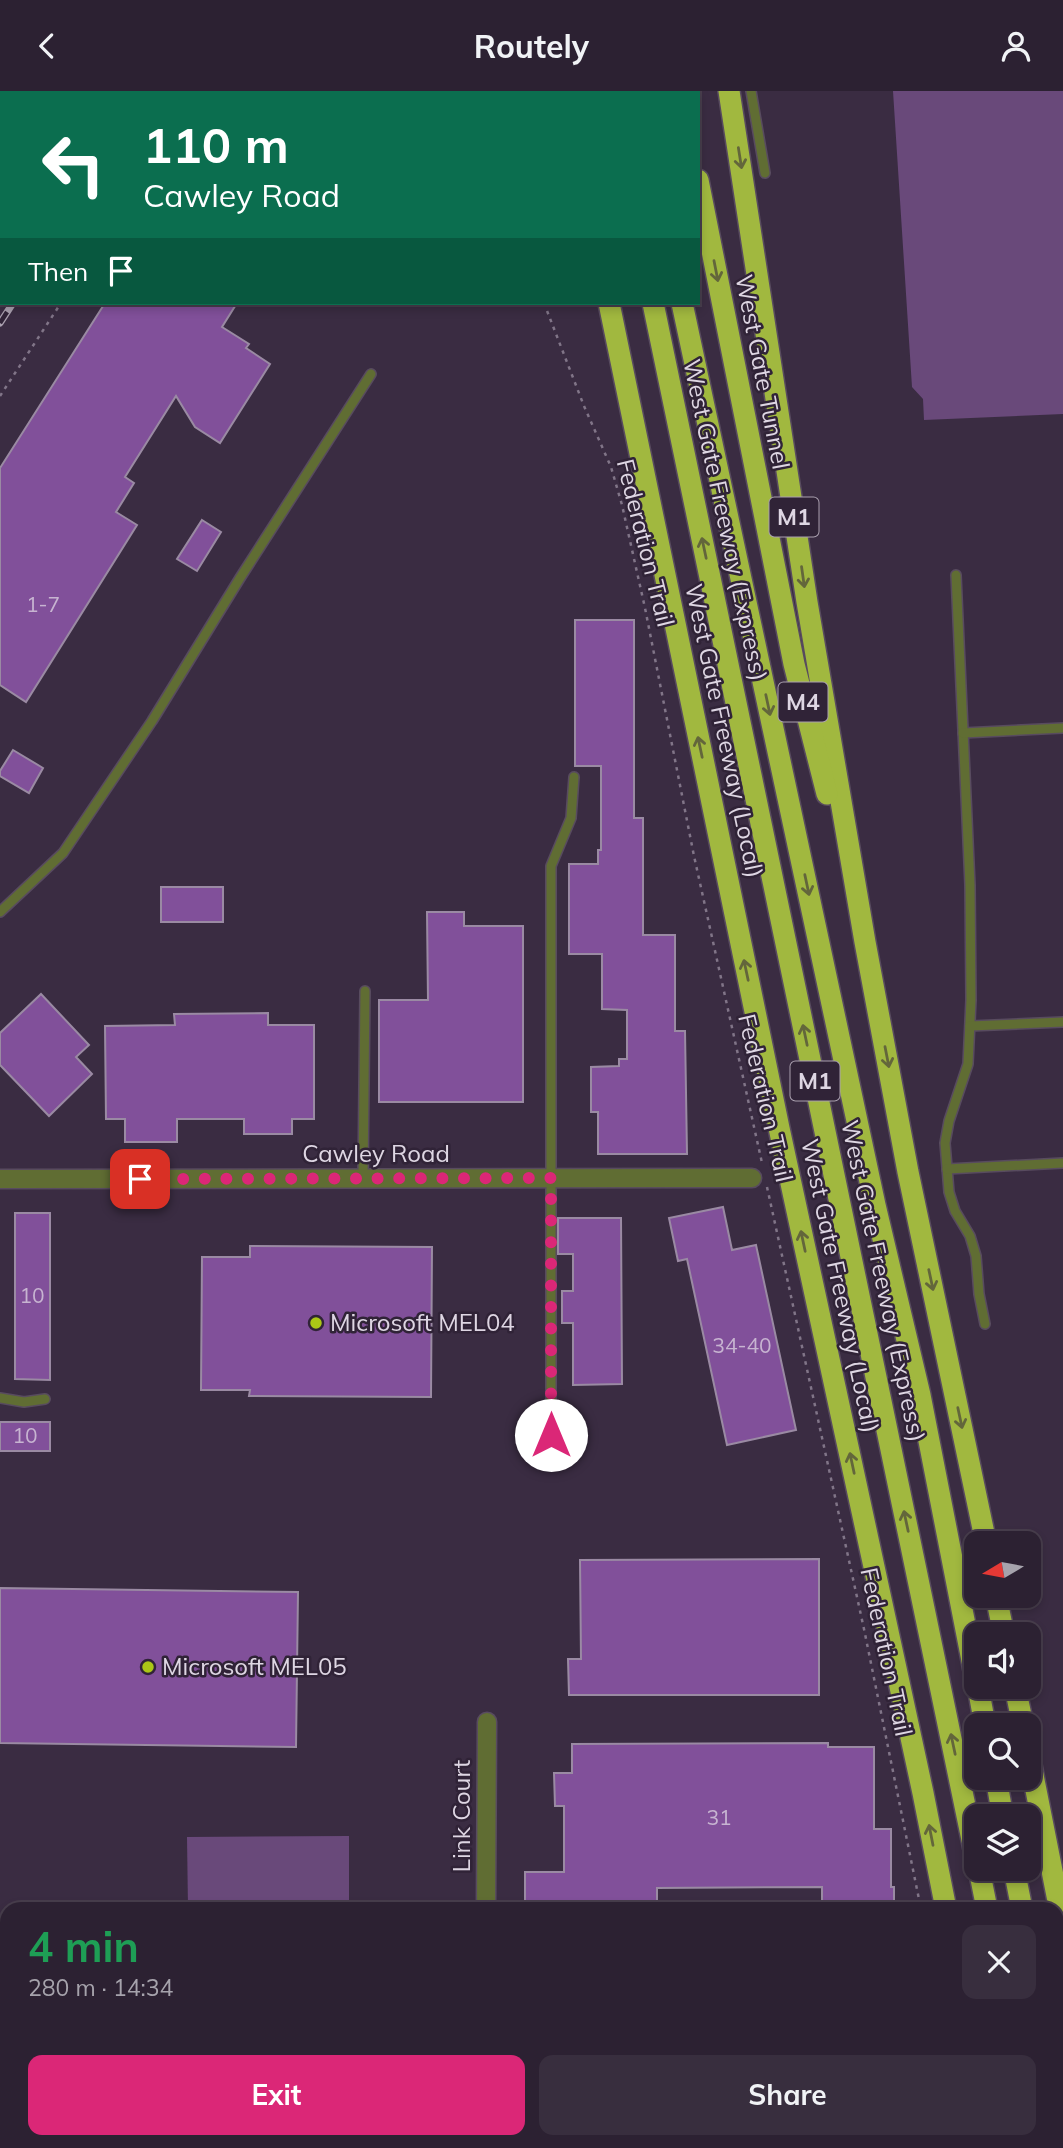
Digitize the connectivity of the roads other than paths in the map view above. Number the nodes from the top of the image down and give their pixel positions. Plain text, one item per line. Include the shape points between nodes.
1 (729, 91) edge
2 (751, 91) edge
3 (765, 173) dead end
4 (700, 190) edge
5 (609, 305) edge
6 (653, 305) edge
7 (682, 305) edge
8 (372, 373) dead end
9 (956, 575) dead end
10 (1063, 728) edge
11 (963, 733) junction
12 (574, 776) dead end
13 (0, 912) edge
14 (865, 942) junction
15 (365, 991) dead end
16 (1063, 1022) edge
17 (970, 1026) junction
18 (1063, 1163) edge
19 (947, 1169) junction
20 (760, 1174) road end
21 (551, 1178) junction
22 (0, 1179) edge
23 (363, 1179) junction
24 (985, 1324) dead end
25 (0, 1398) edge
26 (45, 1399) dead end
27 (551, 1435) dead end
28 (983, 1531) edge
29 (964, 1622) edge
30 (486, 1722) dead end
31 (1036, 1790) edge
32 (965, 1804) edge
33 (981, 1881) edge
34 (1016, 1881) edge
35 (486, 1902) edge
36 (944, 1902) edge
37 (986, 1902) edge
38 (1021, 1902) edge
39 (1058, 1902) edge

1 -> 14 highway, M1 via 807,602
2 - 3 lane
4 -> 14 highway, West Gate Tunnel / M4 via 794,664
36 -> 5 highway, West Gate Freeway (Local) / M1
32 -> 6 highway, West Gate Freeway (Express) / M1
7 -> 29 highway, West Gate Freeway (Express) / M1 via 875,1205 920,1395
8 - 13 lane via 63,853
9 - 11 lane
10 - 11 lane
11 - 17 lane
12 - 21 lane via 571,818 551,866
14 -> 28 highway, M1
15 - 23 lane
16 - 17 lane
17 - 19 lane via 968,1063 945,1143
18 - 19 lane
19 - 24 lane via 955,1211 976,1257
20 - 21 street, Cawley Road
21 - 23 street, Cawley Road
21 - 27 lane
22 - 23 street, Cawley Road
25 - 26 lane
30 - 35 street, Link Court
31 - 39 highway
33 - 37 highway
34 - 38 highway

